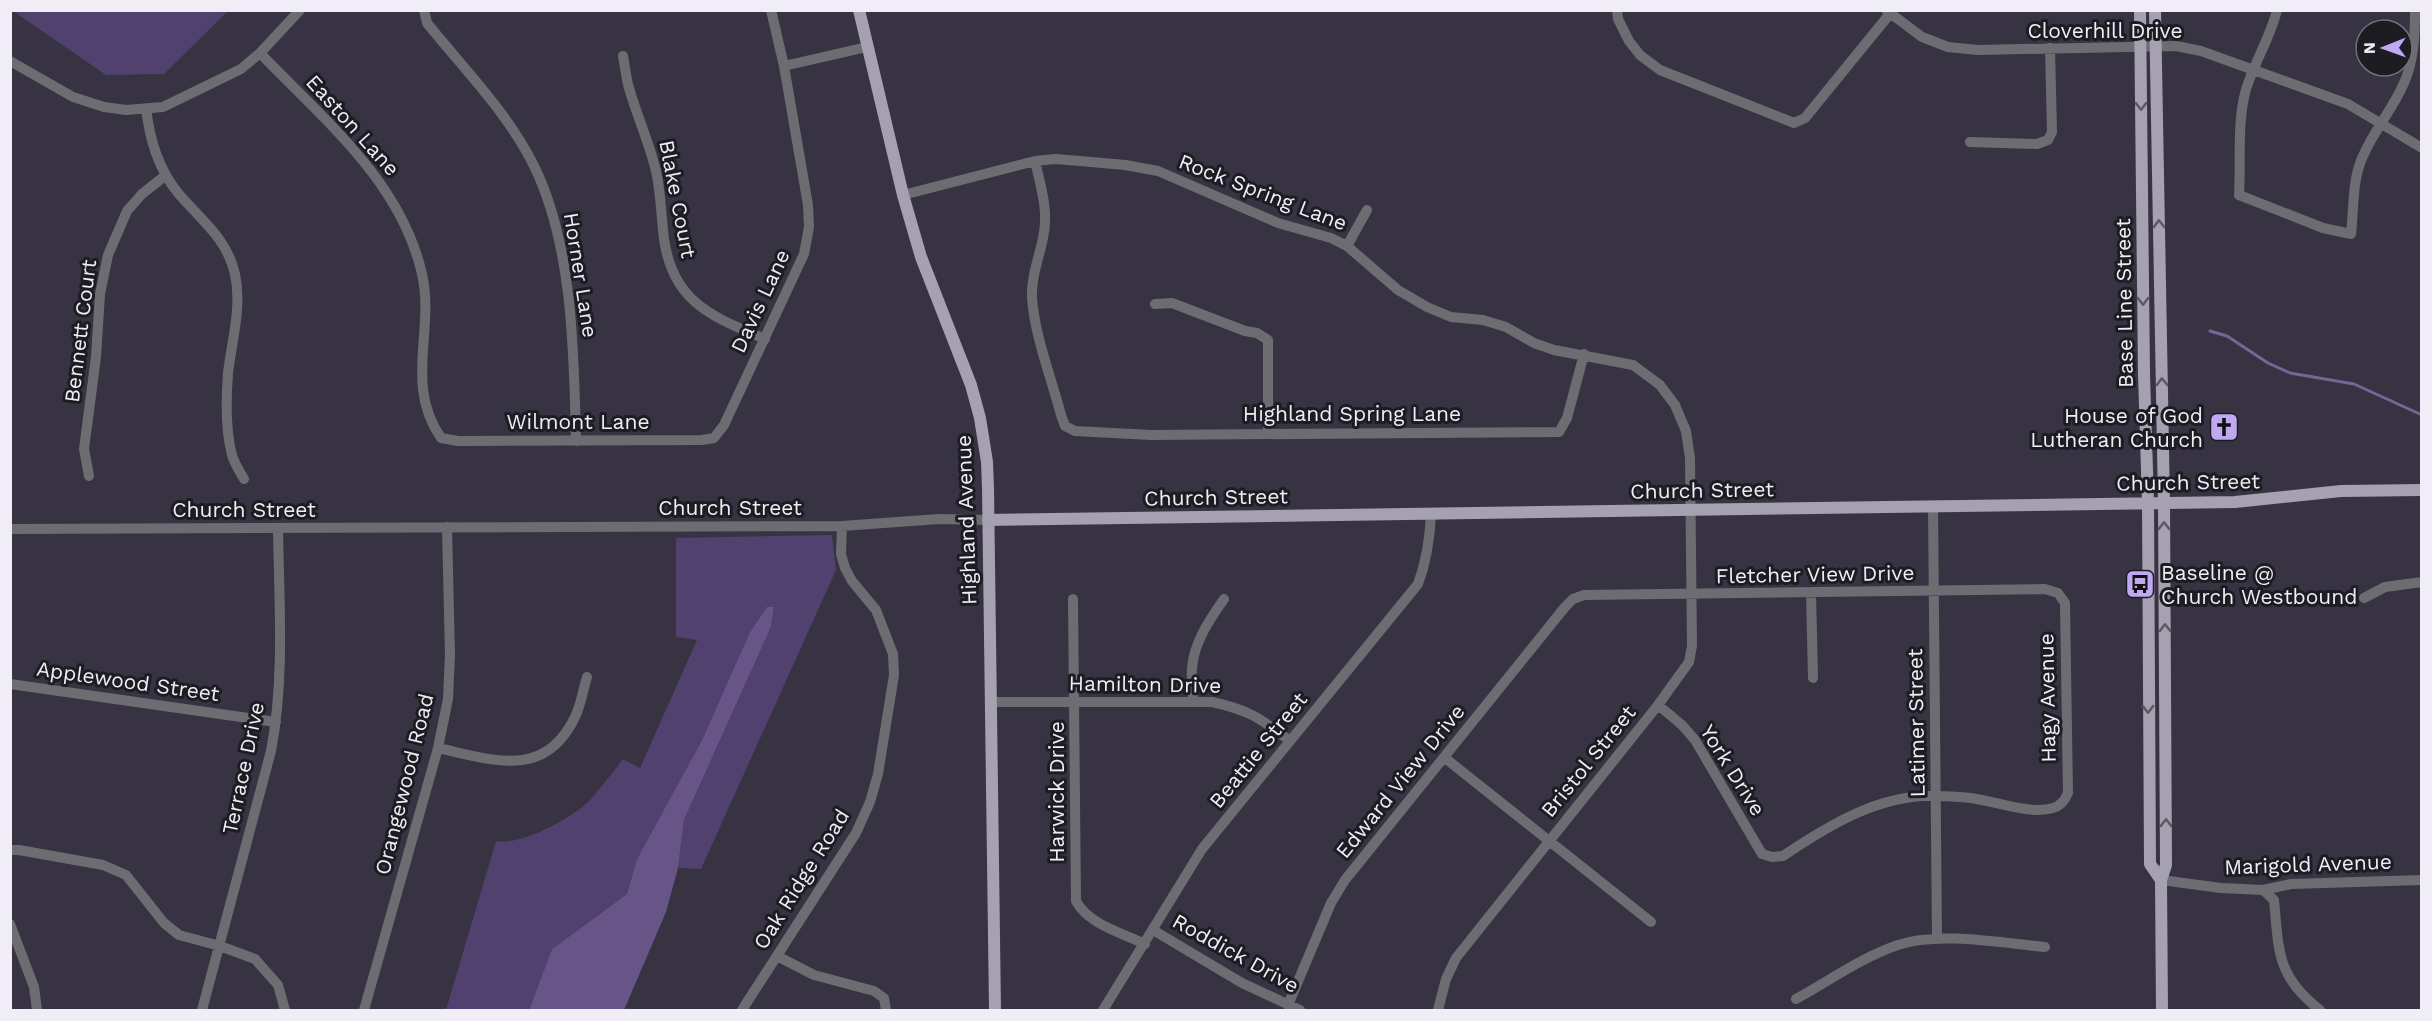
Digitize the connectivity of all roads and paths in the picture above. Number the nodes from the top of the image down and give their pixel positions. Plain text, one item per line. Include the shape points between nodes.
1 (300, 10) edge
2 (771, 10) edge
3 (860, 10) edge
4 (1617, 10) edge
5 (2140, 10) edge
6 (2155, 10) edge
7 (2277, 10) edge
8 (2415, 10) edge
9 (424, 11) edge
10 (1890, 12) edge
11 (867, 47) junction
12 (2140, 47) junction
13 (2155, 47) junction
14 (2050, 48) junction
15 (260, 53) junction
16 (623, 56) dead end
17 (10, 61) edge
18 (784, 66) junction
19 (2253, 68) junction
20 (146, 109) junction
21 (2380, 122) junction
22 (1970, 142) dead end
23 (2421, 148) edge
24 (1035, 161) junction
25 (166, 175) junction
26 (903, 195) junction
27 (1367, 210) dead end
28 (1347, 246) junction
29 (1155, 304) dead end
30 (765, 339) junction
31 (1584, 354) junction
32 (1268, 433) junction
33 (441, 438) joint
34 (714, 438) joint
35 (576, 441) junction
36 (89, 476) dead end
37 (244, 479) dead end
38 (2421, 490) edge
39 (2148, 503) junction
40 (2164, 503) junction
41 (1933, 507) junction
42 (1690, 510) junction
43 (1431, 513) junction
44 (988, 520) junction
45 (842, 526) junction
46 (447, 527) junction
47 (278, 528) junction
48 (10, 529) edge
49 (2421, 582) edge
50 (1934, 592) junction
51 (1810, 593) junction
52 (2058, 593) joint
53 (1691, 596) junction
54 (2364, 598) dead end
55 (1073, 599) dead end
56 (1224, 599) dead end
57 (1573, 599) joint
58 (2148, 629) junction
59 (587, 677) dead end
60 (1813, 678) dead end
61 (10, 684) edge
62 (2165, 700) junction
63 (1193, 701) junction
64 (990, 702) junction
65 (1075, 702) junction
66 (1658, 705) junction
67 (276, 722) junction
68 (1290, 741) junction
69 (438, 748) junction
70 (1445, 758) junction
71 (1936, 795) junction
72 (1549, 841) junction
73 (10, 850) edge
74 (2161, 880) junction
75 (2421, 880) edge
76 (2264, 890) junction
77 (1650, 922) dead end
78 (10, 924) edge
79 (1153, 930) junction
80 (1937, 938) junction
81 (1145, 944) junction
82 (220, 946) junction
83 (2045, 947) dead end
84 (777, 956) junction
85 (1796, 999) dead end
86 (1287, 1005) junction
87 (37, 1011) edge
88 (201, 1011) edge
89 (285, 1011) edge
90 (364, 1011) edge
91 (742, 1011) edge
92 (886, 1011) edge
93 (995, 1011) edge
94 (1103, 1011) edge
95 (1300, 1011) edge
96 (1438, 1011) edge
97 (2162, 1011) edge
98 (2320, 1011) edge

1 - 15 street
2 - 18 street, Davis Lane
3 - 11 main road, Highland Avenue
4 - 10 street via 1629,41 1660,70 1794,123 1805,118
5 - 12 main road, Base Line Street
6 - 13 main road, Base Line Street
7 - 19 street
8 - 21 street via 2413,47 2404,82
9 - 35 street, Horner Lane via 427,23 510,126 534,166 549,202 569,303
10 - 14 street, Cloverhill Drive via 1922,37 1948,46 1978,50
11 - 18 street
11 - 26 main road, Highland Avenue
12 - 13 street, Cloverhill Drive
12 - 14 street, Cloverhill Drive
12 -> 39 main road, Base Line Street
13 - 19 street, Cloverhill Drive via 2201,51
40 -> 13 main road, Base Line Street
14 - 22 street via 2052,132 2048,140 2037,144
15 - 20 street via 241,69 206,87 163,107
15 - 33 street, Easton Lane via 355,151 384,186 408,229 422,274 426,304 422,387 429,417
16 - 30 street, Blake Court via 628,87 656,171 664,241 673,272 685,292 704,311
17 - 20 street via 73,97 104,107
18 - 30 street, Davis Lane via 809,228 804,254
19 - 21 street, Cloverhill Drive via 2348,104
19 - 21 street via 2241,117 2239,195 2323,228 2351,234 2357,173
20 - 25 street via 153,150
21 - 23 street, Cloverhill Drive
24 - 26 street, Rock Spring Lane
24 - 28 street, Rock Spring Lane via 1072,160 1158,171 1278,223
24 - 32 street, Highland Spring Lane via 1046,206 1043,237 1034,267 1034,316 1065,426 1075,431 1151,435
25 - 36 street, Bennett Court via 127,211 108,255 100,294 84,449
25 - 37 street via 214,230 235,272 238,296 226,409 232,456
26 - 44 main road, Highland Avenue via 921,257 980,418 987,462
27 - 28 street
28 - 31 street, Rock Spring Lane via 1398,290 1451,317 1483,320 1554,350
29 - 32 street via 1172,303 1268,340
30 - 34 street, Davis Lane
31 - 32 street, Highland Spring Lane via 1567,418 1559,432
31 - 42 street, Rock Spring Lane via 1633,365 1660,385 1675,405 1686,431 1690,458
33 - 35 street, Wilmont Lane
34 - 35 street, Wilmont Lane
38 - 40 main road, Church Street via 2341,491 2256,502
39 - 40 main road, Church Street
39 - 41 main road, Church Street
39 - 58 main road, Base Line Street
62 -> 40 main road, Base Line Street
41 - 42 main road, Church Street
41 - 50 street, Latimer Street
42 - 43 main road, Church Street
42 - 53 street, Bristol Street
43 - 44 main road, Church Street
43 - 68 street, Beattie Street via 1430,539 1418,584
44 - 45 street, Church Street via 939,519
44 - 64 main road, Highland Avenue
45 - 46 street, Church Street
45 - 84 street, Oak Ridge Road via 845,568 876,610 893,654 885,738 870,802 856,833
46 - 47 street, Church Street
46 - 69 street, Orangewood Road via 450,656 448,699
47 - 48 street, Church Street
47 - 67 street, Terrace Drive via 280,677
49 - 54 street via 2385,587
50 - 51 street, Fletcher View Drive
50 - 52 street, Fletcher View Drive via 2045,589
50 - 71 street, Latimer Street
51 - 53 street, Fletcher View Drive
51 - 60 street
52 - 71 street, Hagy Avenue via 2065,603 2068,793 2064,802 2052,808 2032,809
53 - 57 street, Fletcher View Drive via 1584,595
53 - 66 street, Bristol Street via 1689,662
55 - 65 street, Harwick Drive
56 - 63 street via 1196,649 1191,668
57 - 70 street, Edward View Drive
58 - 62 main road via 2157,690
58 -> 74 main road, Base Line Street via 2150,864
59 - 69 street via 576,716 561,742 536,758 514,762
61 - 67 street, Applewood Street
74 -> 62 main road, Base Line Street via 2166,865
63 - 65 street, Hamilton Drive
63 - 68 street, Hamilton Drive via 1243,710
64 - 65 street, Hamilton Drive
64 - 93 main road, Highland Avenue
65 - 81 street, Harwick Drive via 1076,901 1090,918
66 - 71 street, York Drive via 1695,740 1762,854 1783,856 1853,813 1888,802
66 - 72 street, Bristol Street
67 - 82 street, Terrace Drive
68 - 79 street, Beattie Street via 1202,849
69 - 90 street, Orangewood Road
70 - 72 street
70 - 86 street, Edward View Drive via 1345,879
71 - 80 street, Latimer Street
72 - 77 street
72 - 96 street, Bristol Street via 1456,958
73 - 82 street via 103,865 126,874 164,924 179,935
74 - 76 street, Marigold Avenue
74 - 97 main road, Base Line Street
75 - 76 street, Marigold Avenue via 2291,884
76 - 98 street via 2274,900 2278,953 2288,977 2302,997
78 - 87 street via 34,987
79 - 81 street, Beattie Street
79 - 86 street, Roddick Drive
80 - 83 street
80 - 85 street via 1899,944
81 - 94 street, Beattie Street
82 - 88 street, Terrace Drive
82 - 89 street via 255,959 278,985
84 - 91 street, Oak Ridge Road
84 - 92 street via 814,975 874,991 884,998
86 - 95 street, Roddick Drive

